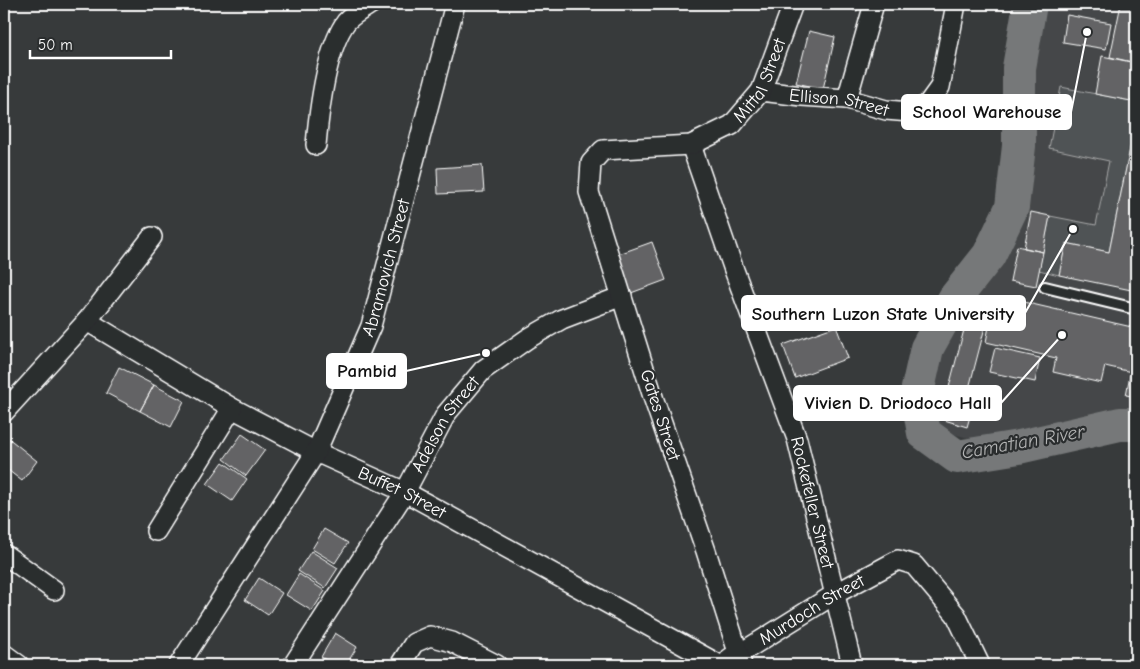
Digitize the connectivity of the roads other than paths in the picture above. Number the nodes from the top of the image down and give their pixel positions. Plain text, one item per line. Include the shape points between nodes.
1 (371, 4) edge
2 (455, 4) edge
3 (793, 4) edge
4 (874, 4) edge
5 (956, 4) edge
6 (761, 90) junction
7 (847, 99) junction
8 (316, 145) dead end
9 (691, 145) junction
10 (591, 163) joint
11 (152, 237) dead end
12 (1045, 287) dead end
13 (622, 296) junction
14 (1136, 309) edge
15 (87, 321) junction
16 (232, 408) junction
17 (4, 412) edge
18 (316, 452) junction
19 (405, 492) junction
20 (156, 531) dead end
21 (4, 554) edge
22 (54, 590) dead end
23 (835, 594) junction
24 (4, 654) edge
25 (741, 659) edge
26 (714, 664) edge
27 (19, 665) edge
28 (179, 665) edge
29 (293, 665) edge
30 (400, 665) edge
31 (497, 665) edge
32 (852, 665) edge
33 (980, 665) edge

1 - 8 street via 347,21 332,49
2 - 18 street, Abramovich Street via 371,326
3 - 6 street, Mittal Street
4 - 7 street
5 - 7 street, Ellison Street via 940,86 927,105 910,112 886,110
6 - 7 street, Ellison Street
6 - 9 street, Mittal Street via 732,124
9 - 10 street, Mittal Street via 603,150
9 - 23 street, Rockefeller Street via 797,439
10 - 13 street, Gates Street via 589,192
11 - 15 street
12 - 14 lane
13 - 19 street, Adelson Street via 562,319 483,370 446,414
13 - 25 street, Gates Street
15 - 16 street, Buffet Street
15 - 17 street
16 - 18 street, Buffet Street
16 - 20 street
18 - 19 street, Buffet Street
18 - 28 street, Abramovich Street
19 - 26 street, Buffet Street
19 - 29 street, Adelson Street
21 - 22 street
23 - 25 street, Murdoch Street
23 - 32 street, Rockefeller Street
23 - 33 street, Murdoch Street via 898,560 914,565 956,615
24 - 27 street
25 - 26 street, Murdoch Street
30 - 31 street via 414,643 430,636 452,642

